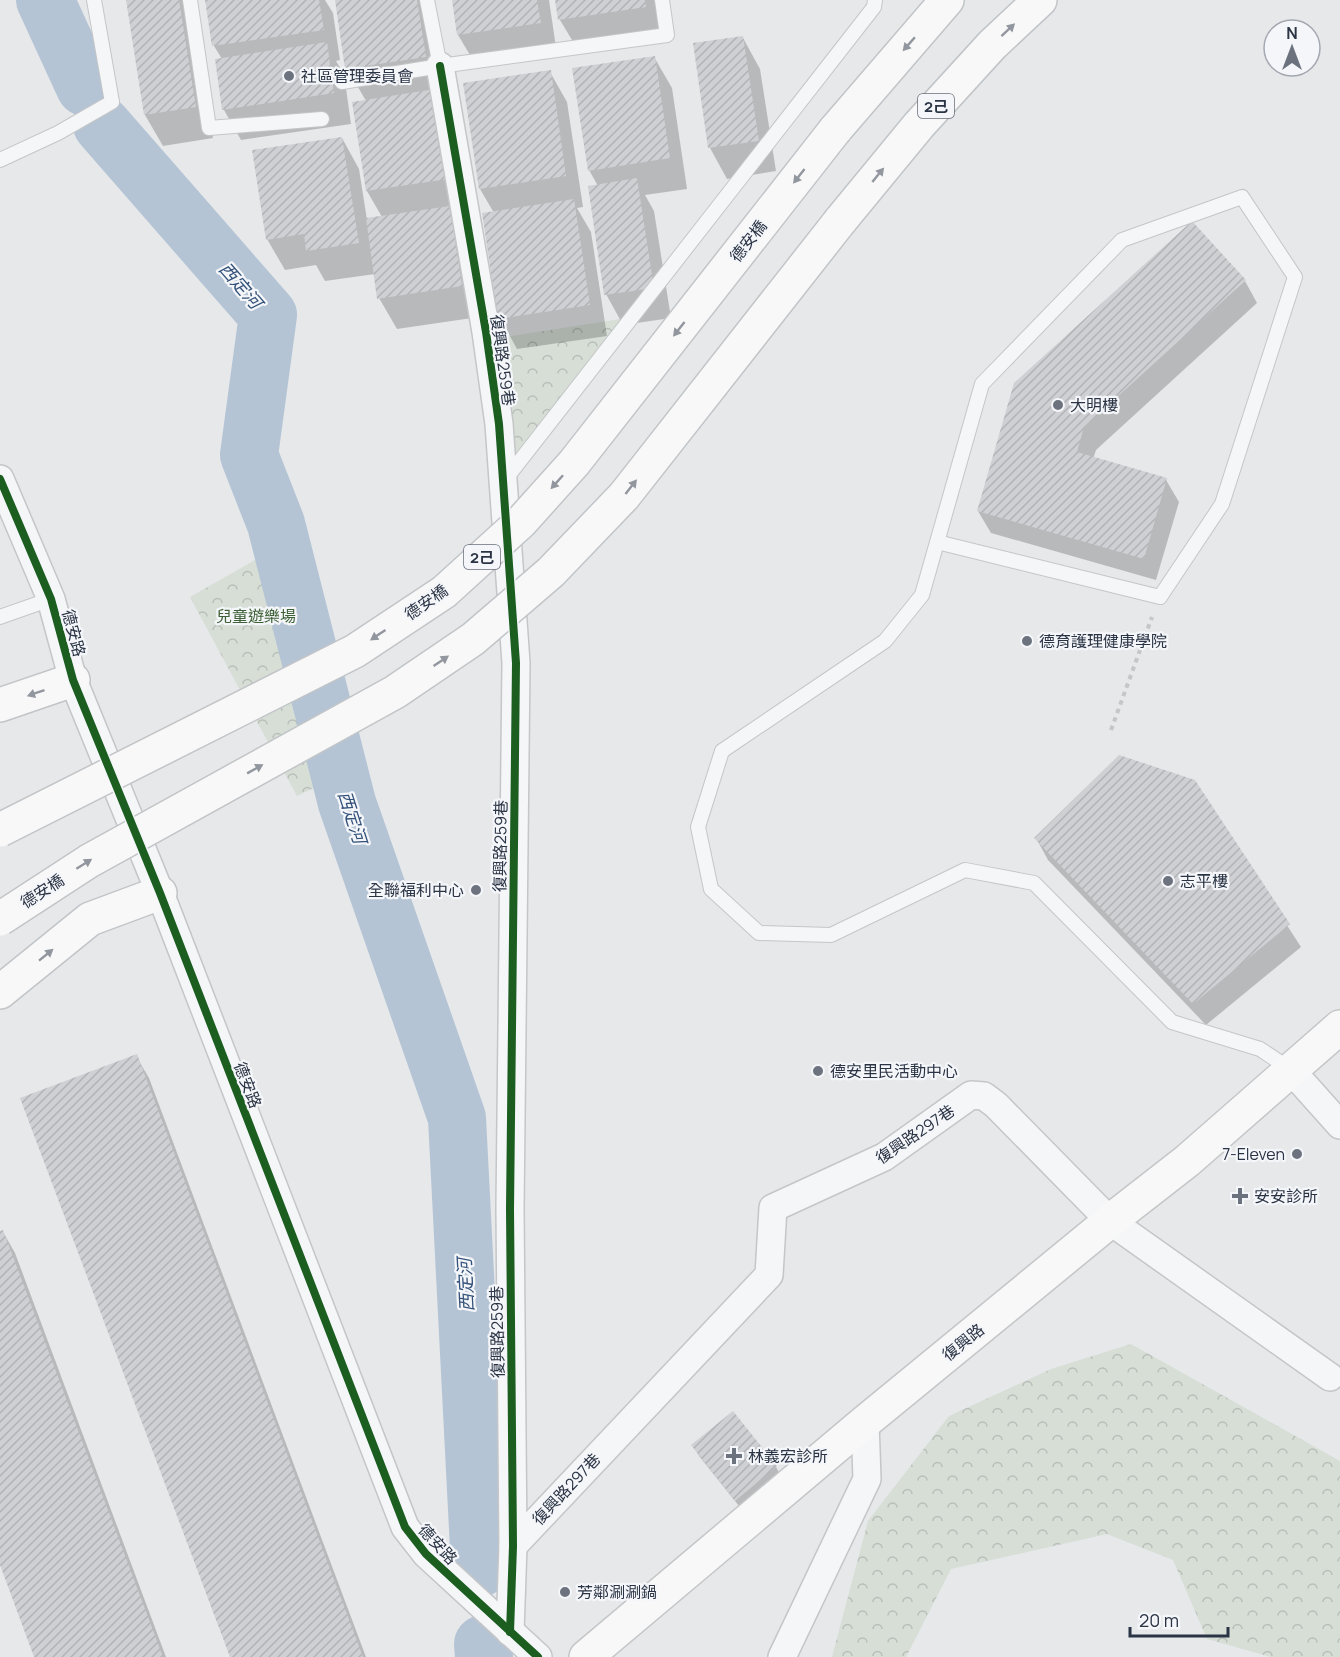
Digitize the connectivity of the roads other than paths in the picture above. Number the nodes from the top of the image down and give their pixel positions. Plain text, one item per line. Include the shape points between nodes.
1 (94, 0) edge
2 (190, 0) edge
3 (427, 0) edge
4 (662, 0) edge
5 (875, 0) edge
6 (947, 0) edge
7 (1040, 0) edge
8 (440, 66) junction
9 (342, 82) dead end
10 (322, 119) dead end
11 (0, 160) edge
12 (0, 479) edge
13 (502, 483) junction
14 (937, 542) junction
15 (51, 599) junction
16 (0, 617) edge
17 (73, 680) junction
18 (0, 705) edge
19 (0, 830) edge
20 (160, 893) junction
21 (0, 919) edge
22 (0, 992) edge
23 (1340, 1027) edge
24 (1290, 1069) junction
25 (1340, 1125) edge
26 (1110, 1221) junction
27 (1330, 1377) dead end
28 (865, 1422) junction
29 (513, 1546) junction
30 (510, 1632) junction
31 (538, 1657) edge
32 (586, 1657) edge
33 (782, 1657) edge

1 - 11 lane via 112,102
2 - 10 lane via 209,128
3 - 8 lane, 復興路259巷
4 - 8 lane via 667,35
5 - 13 lane via 874,7
6 -> 19 main road, 德安橋 / 2己, bridge via 835,130 574,463 521,522 444,592 355,651
21 -> 7 main road, 德安橋 / 2己, bridge via 88,861 395,692 473,639 551,572 624,496 840,220 935,107
8 - 9 lane
8 - 13 street, 復興路259巷 via 486,332 499,424
12 - 15 street, 德安路
13 - 29 street, 復興路259巷 via 516,663 510,1209
14 - 14 lane via 982,384 1122,240 1242,197 1295,277 1222,504 1160,597
14 - 24 lane via 922,595 885,641 722,751 698,827 711,889 759,933 831,935 965,870 1034,882 1172,1022 1260,1049
15 - 16 lane
15 - 17 street, 德安路
17 -> 18 main road
17 - 20 street, 德安路
22 -> 20 main road via 90,919
20 - 30 street, 德安路 via 405,1527 426,1554
23 - 24 main road, 復興路
24 - 25 street
24 - 26 main road, 復興路 via 1187,1161
26 - 27 street, 復興路297巷
26 - 28 main road, 復興路
26 - 29 street, 復興路297巷 via 996,1105 984,1096 971,1095 884,1157 773,1208 769,1275
28 - 32 main road, 復興路
28 - 33 street via 867,1479
29 - 30 street, 復興路259巷
30 - 31 street, 德安路

